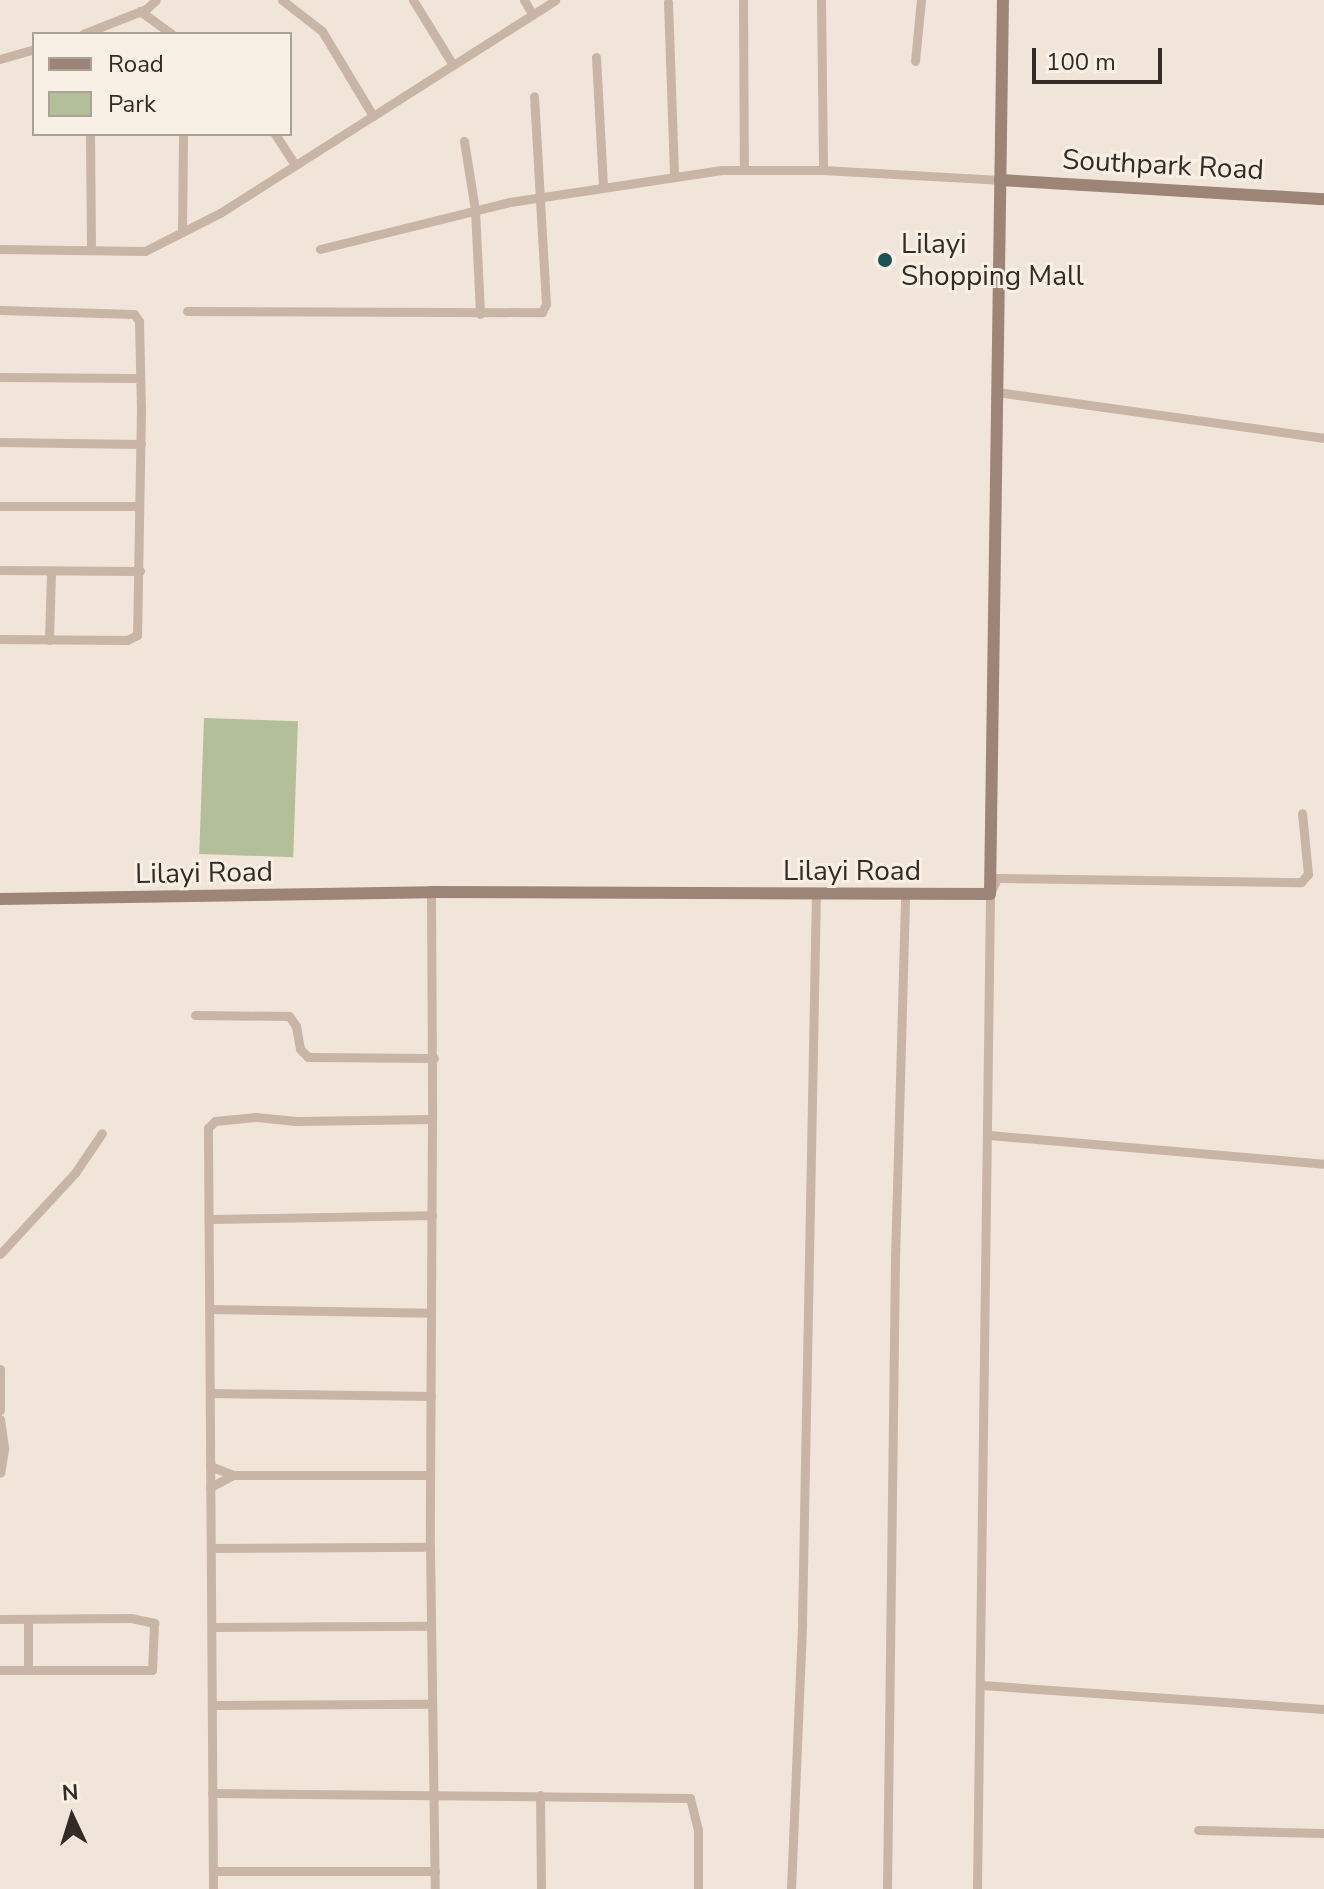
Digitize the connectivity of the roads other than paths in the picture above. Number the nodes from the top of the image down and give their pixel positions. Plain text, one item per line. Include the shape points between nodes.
1 (156, 0) edge
2 (282, 0) edge
3 (413, 0) edge
4 (524, 0) edge
5 (555, 0) edge
6 (743, 0) edge
7 (821, 0) edge
8 (921, 0) edge
9 (1003, 0) edge
10 (668, 2) edge
11 (140, 11) junction
12 (533, 15) junction
13 (88, 32) edge
14 (169, 32) edge
15 (32, 50) edge
16 (596, 57) dead end
17 (0, 59) edge
18 (915, 61) dead end
19 (453, 65) junction
20 (534, 96) dead end
21 (373, 116) junction
22 (90, 136) edge
23 (183, 136) edge
24 (276, 136) edge
25 (464, 141) dead end
26 (295, 165) junction
27 (744, 168) junction
28 (823, 170) junction
29 (674, 176) junction
30 (1000, 180) junction
31 (603, 187) junction
32 (540, 197) junction
33 (1324, 199) edge
34 (475, 210) junction
35 (182, 232) junction
36 (0, 249) edge
37 (320, 249) dead end
38 (91, 250) junction
39 (0, 310) edge
40 (187, 311) dead end
41 (480, 314) junction
42 (0, 377) edge
43 (139, 378) junction
44 (997, 392) junction
45 (1324, 438) edge
46 (0, 442) edge
47 (141, 444) junction
48 (0, 506) edge
49 (139, 506) junction
50 (0, 570) edge
51 (51, 571) junction
52 (140, 571) junction
53 (0, 639) edge
54 (49, 640) junction
55 (1302, 813) dead end
56 (431, 892) junction
57 (990, 894) junction
58 (816, 895) junction
59 (905, 895) junction
60 (0, 899) edge
61 (195, 1015) dead end
62 (434, 1058) junction
63 (432, 1119) junction
64 (102, 1133) dead end
65 (989, 1135) junction
66 (1324, 1164) edge
67 (432, 1215) junction
68 (210, 1219) junction
69 (4, 1242) edge
70 (0, 1254) edge
71 (210, 1309) junction
72 (431, 1313) junction
73 (0, 1369) edge
74 (210, 1393) junction
75 (431, 1396) junction
76 (0, 1410) edge
77 (0, 1419) edge
78 (210, 1466) junction
79 (0, 1473) edge
80 (233, 1475) junction
81 (430, 1475) junction
82 (210, 1487) junction
83 (430, 1547) junction
84 (211, 1548) junction
85 (0, 1619) edge
86 (28, 1619) junction
87 (431, 1626) junction
88 (212, 1627) junction
89 (0, 1670) edge
90 (28, 1670) junction
91 (981, 1685) junction
92 (432, 1704) junction
93 (212, 1705) junction
94 (1324, 1709) edge
95 (212, 1793) junction
96 (434, 1793) junction
97 (540, 1795) junction
98 (1198, 1830) dead end
99 (1324, 1833) edge
100 (213, 1871) junction
101 (435, 1871) junction
102 (213, 1889) edge
103 (435, 1889) edge
104 (541, 1889) edge
105 (698, 1889) edge
106 (791, 1889) edge
107 (887, 1889) edge
108 (977, 1889) edge

1 - 11 street
2 - 21 street via 322,31
3 - 19 street
4 - 12 street
5 - 12 street
6 - 27 street
7 - 28 street
8 - 18 street
9 - 30 street
10 - 29 street
11 - 13 street
11 - 14 street
12 - 19 street
15 - 17 street
16 - 31 street
19 - 21 street
20 - 32 street
21 - 26 street
22 - 38 street
23 - 35 street
24 - 26 street
25 - 34 street
26 - 35 street
27 - 28 street
27 - 29 street
28 - 30 street
29 - 31 street
30 - 33 street, Southpark Road
30 - 44 street
31 - 32 street
32 - 34 street
32 - 41 street via 546,309
34 - 37 street
34 - 41 street
35 - 38 street via 145,251
36 - 38 street
39 - 43 street via 134,314 139,321
40 - 41 street
42 - 43 street
43 - 47 street
44 - 45 street
44 - 57 street
46 - 47 street
47 - 49 street
48 - 49 street
49 - 52 street
50 - 51 street
51 - 52 street
51 - 54 street
52 - 54 street via 137,635 127,640
53 - 54 street
55 - 57 street via 1308,874 1301,882 997,878
56 - 58 street, Lilayi Road
56 - 60 street, Lilayi Road
56 - 62 street
57 - 59 street, Lilayi Road
57 - 65 street
58 - 59 street, Lilayi Road
58 - 106 street
59 - 107 street
61 - 62 street via 289,1016 308,1057
62 - 63 street
63 - 67 street
63 - 68 street via 215,1121 208,1128
64 - 69 street via 75,1173
65 - 66 street
65 - 91 street
67 - 68 street
67 - 72 street
68 - 71 street
69 - 70 street
71 - 72 street
71 - 74 street
72 - 75 street
73 - 76 street
74 - 75 street
74 - 78 street
75 - 81 street
77 - 79 street
78 - 80 street
78 - 82 street
80 - 81 street
80 - 82 street
81 - 83 street
82 - 84 street
83 - 84 street
83 - 87 street
84 - 88 street
85 - 86 street
86 - 90 street
86 - 90 street via 131,1618 154,1623 152,1670
87 - 88 street
87 - 92 street
88 - 93 street
89 - 90 street
91 - 94 street
91 - 108 street
92 - 93 street
92 - 96 street
93 - 95 street
95 - 96 street
95 - 100 street
96 - 97 street
96 - 101 street
97 - 104 street
97 - 105 street via 690,1798 698,1830
98 - 99 street
100 - 101 street
100 - 102 street
101 - 103 street

